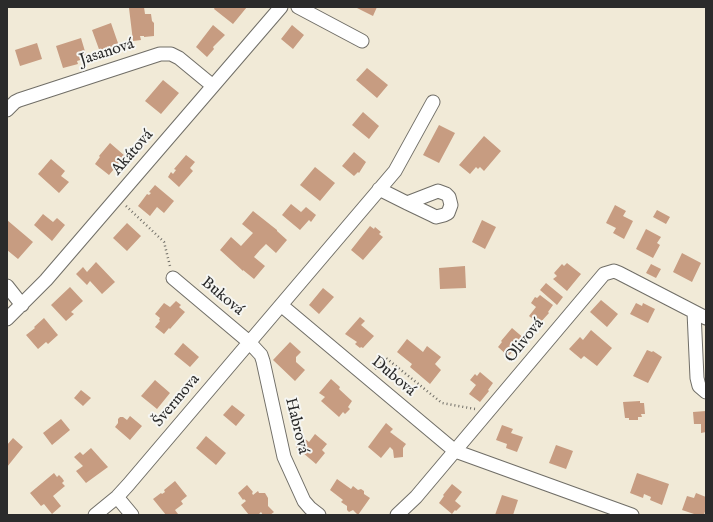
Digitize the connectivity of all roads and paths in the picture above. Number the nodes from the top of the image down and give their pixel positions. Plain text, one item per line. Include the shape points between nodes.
1 (282, 7) edge
2 (298, 7) edge
3 (362, 41) dead end
4 (213, 86) junction
5 (434, 102) dead end
6 (7, 110) edge
7 (379, 189) junction
8 (117, 198) junction
9 (407, 203) dead end
10 (173, 278) joint
11 (7, 286) edge
12 (22, 305) junction
13 (281, 305) junction
14 (700, 315) edge
15 (7, 319) edge
16 (249, 342) junction
17 (367, 378) junction
18 (706, 392) edge
19 (489, 411) junction
20 (455, 451) junction
21 (117, 497) junction
22 (95, 515) edge
23 (132, 515) edge
24 (319, 515) edge
25 (397, 515) edge
26 (632, 515) edge

1 - 4 street, Akátová
2 - 3 street
4 - 6 street, Jasanová via 175,56 160,54 19,100
4 - 8 street, Akátová
5 - 7 street via 398,166
7 - 9 street
7 - 13 street
8 - 10 path via 164,242
8 - 12 street, Akátová
10 - 16 street, Buková
11 - 12 street
12 - 15 street, Akátová
13 - 16 street, Švermova
13 - 17 street, Dubová
14 - 18 street via 696,378 699,386
14 - 19 street, Olivová via 619,274 604,274
16 - 21 street, Švermova
16 - 24 street, Habrová via 263,361 284,456 304,501
17 - 19 path via 386,358 442,403
17 - 20 street, Dubová
19 - 20 street, Olivová
20 - 25 street, Olivová
20 - 26 street, Dubová
21 - 22 street, Švermova
21 - 23 street

